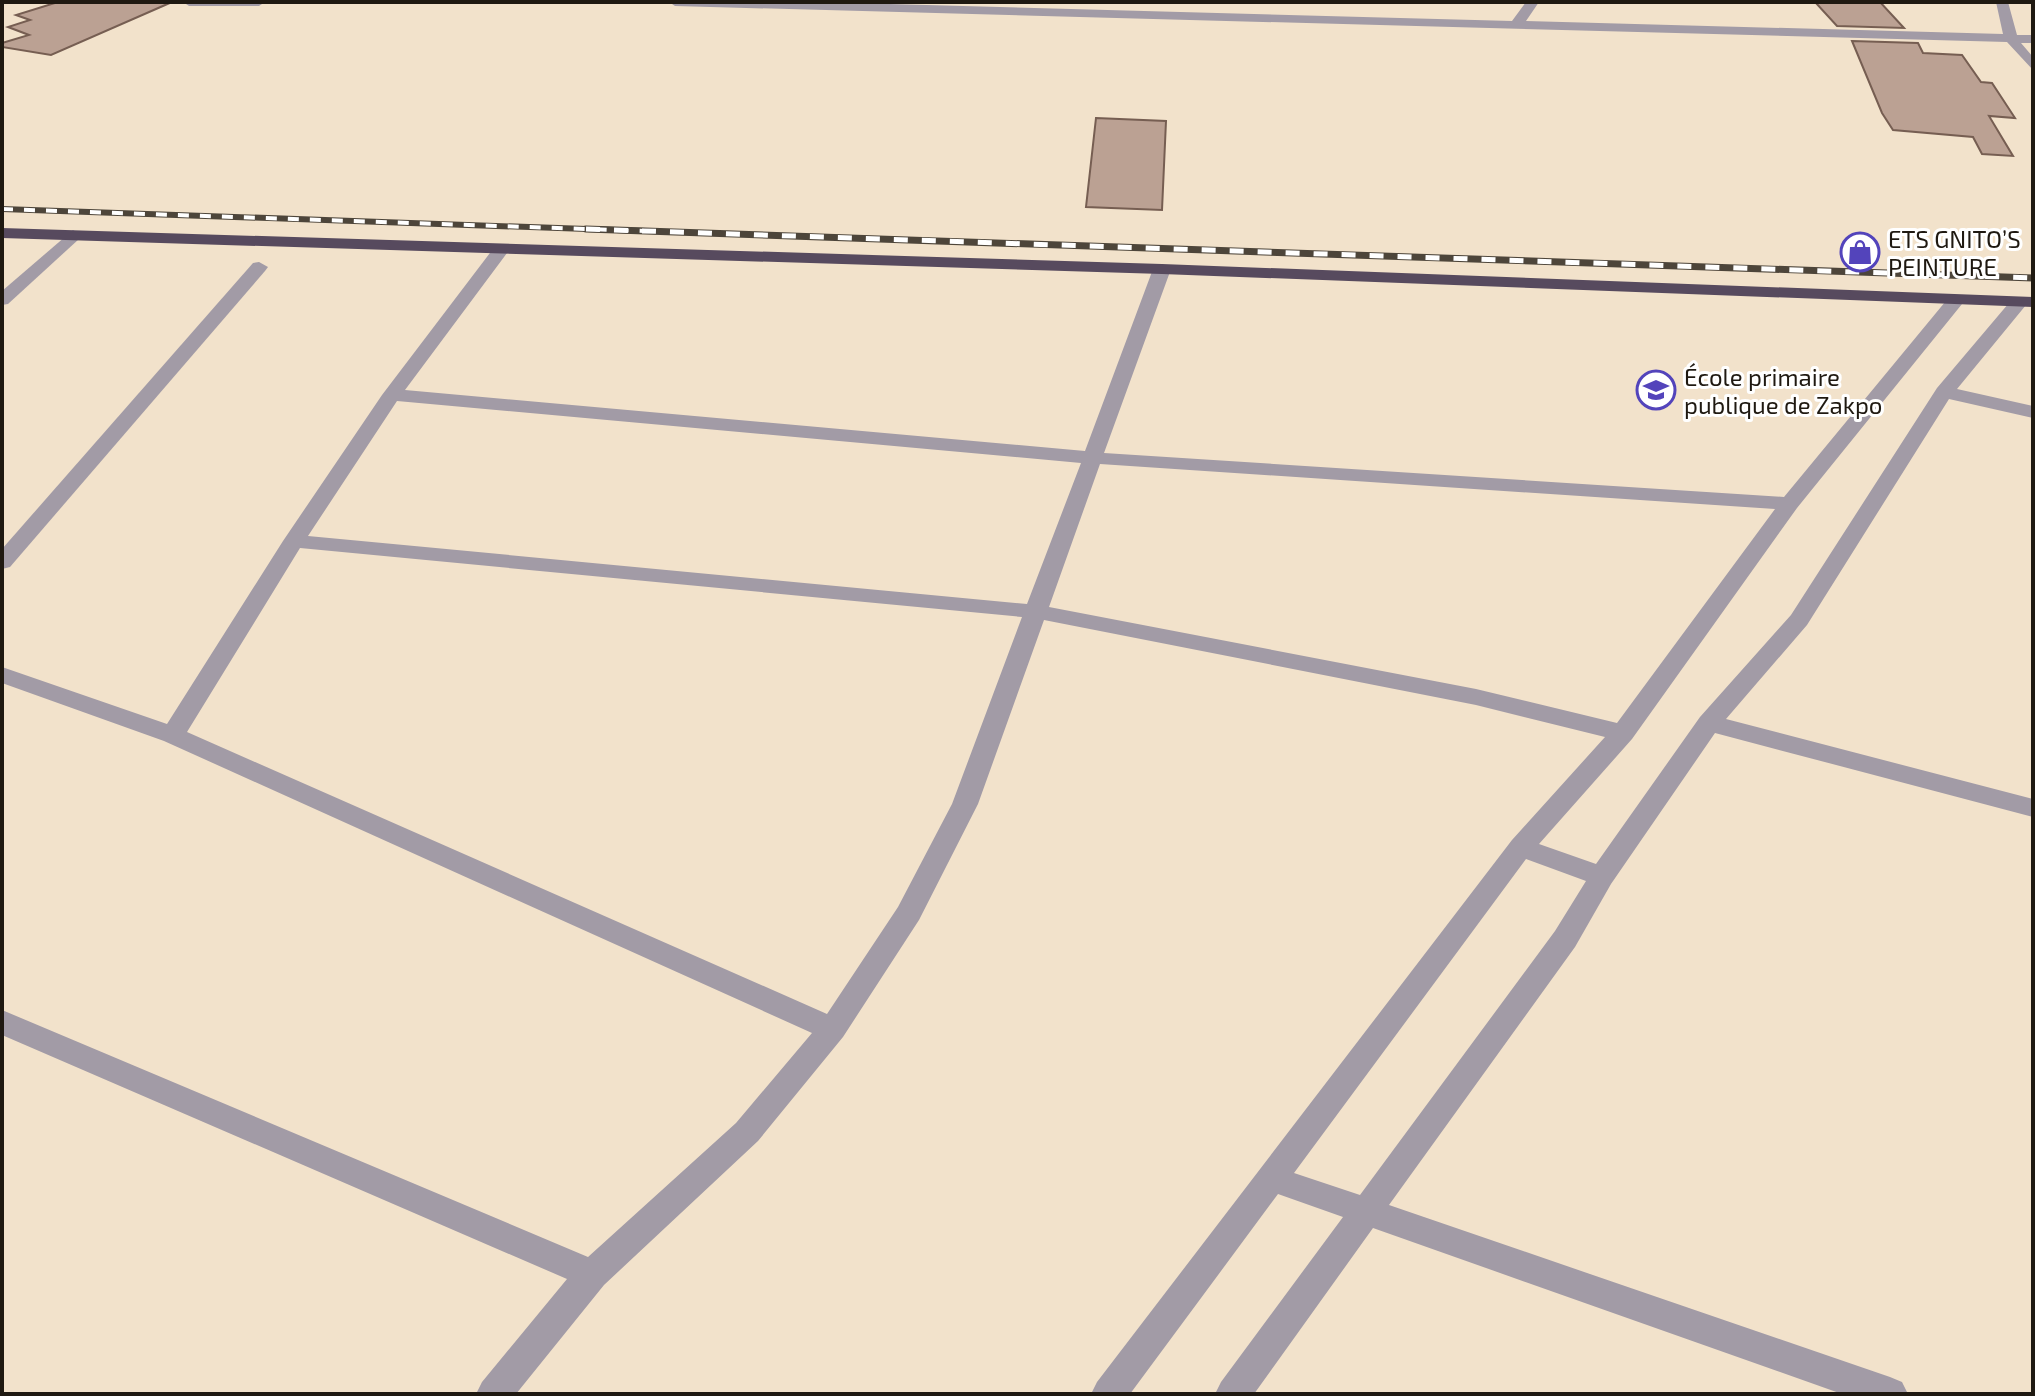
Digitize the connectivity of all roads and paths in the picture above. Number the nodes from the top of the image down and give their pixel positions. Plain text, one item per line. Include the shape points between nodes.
1 (189, 2) edge
2 (259, 2) edge
3 (675, 2) edge
4 (1533, 2) edge
5 (2002, 2) edge
6 (987, 6) edge
7 (1516, 25) junction
8 (2011, 39) junction
9 (2033, 39) edge
10 (2033, 66) edge
11 (2, 233) edge
12 (73, 235) junction
13 (502, 249) junction
14 (259, 267) dead end
15 (1162, 269) junction
16 (2, 300) edge
17 (1956, 300) junction
18 (2026, 302) edge
19 (1944, 392) junction
20 (392, 395) junction
21 (2033, 412) edge
22 (1095, 458) junction
23 (1790, 504) junction
24 (294, 541) junction
25 (2, 562) edge
26 (1038, 612) junction
27 (2, 675) edge
28 (1709, 723) junction
29 (1623, 733) junction
30 (173, 735) junction
31 (2033, 808) edge
32 (1521, 847) junction
33 (1602, 877) junction
34 (2, 1022) edge
35 (833, 1029) junction
36 (1273, 1179) junction
37 (1367, 1210) junction
38 (592, 1274) junction
39 (494, 1394) edge
40 (1109, 1394) edge
41 (1233, 1394) edge
42 (1890, 1394) edge

1 - 2 street
3 - 6 street
4 - 7 street
5 - 8 street
6 - 7 street
7 - 8 street
8 - 9 street
8 - 10 street
11 - 12 highway
12 - 13 highway
12 - 16 street
13 - 15 highway
13 - 20 street
14 - 25 street
15 - 17 highway
15 - 22 street
17 - 18 highway
17 - 23 street
18 - 19 street
19 - 21 street
19 - 28 street via 1799,620
20 - 22 street
20 - 24 street
22 - 23 street
22 - 26 street
23 - 29 street
24 - 26 street
24 - 30 street
26 - 29 street via 1476,697
26 - 35 street via 965,804 909,913
27 - 30 street
28 - 31 street
28 - 33 street
29 - 32 street
30 - 35 street
32 - 33 street
32 - 36 street
33 - 37 street via 1565,939
34 - 38 street
35 - 38 street via 747,1132
36 - 37 street
36 - 40 street
37 - 41 street
37 - 42 street
38 - 39 street

